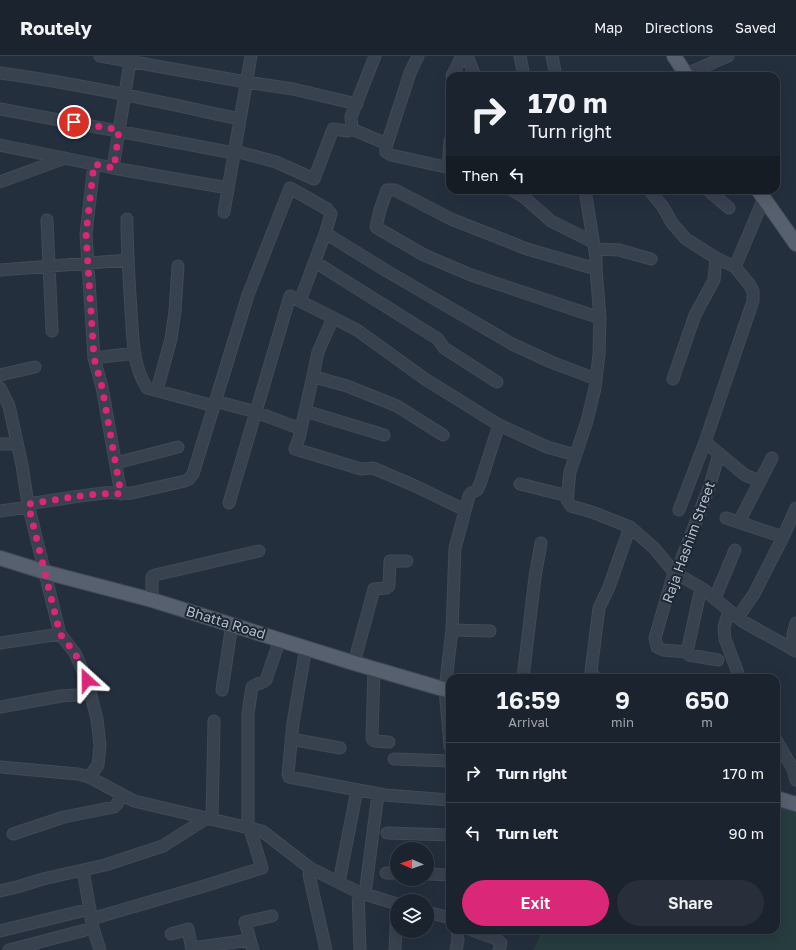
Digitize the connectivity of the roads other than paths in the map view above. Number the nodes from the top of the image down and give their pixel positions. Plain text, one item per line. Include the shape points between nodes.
1 (100, 56) edge
2 (251, 56) edge
3 (418, 56) edge
4 (462, 56) edge
5 (467, 56) edge
6 (520, 56) edge
7 (552, 56) edge
8 (674, 56) edge
9 (728, 56) edge
10 (372, 57) edge
11 (131, 59) edge
12 (454, 72) edge
13 (473, 72) edge
14 (523, 72) edge
15 (555, 72) edge
16 (685, 72) edge
17 (693, 72) edge
18 (0, 73) edge
19 (246, 82) junction
20 (125, 95) junction
21 (357, 104) junction
22 (0, 109) edge
23 (240, 119) junction
24 (352, 128) junction
25 (119, 130) junction
26 (387, 144) junction
27 (0, 145) edge
28 (235, 152) junction
29 (66, 158) junction
30 (94, 164) junction
31 (446, 167) edge
32 (114, 168) junction
33 (0, 182) edge
34 (228, 188) junction
35 (518, 194) edge
36 (586, 194) edge
37 (653, 194) edge
38 (713, 194) edge
39 (761, 194) edge
40 (729, 208) dead end
41 (224, 212) dead end
42 (127, 219) dead end
43 (47, 220) dead end
44 (325, 234) junction
45 (795, 241) edge
46 (594, 245) junction
47 (716, 258) junction
48 (651, 259) dead end
49 (128, 260) junction
50 (315, 262) junction
51 (89, 263) junction
52 (50, 265) junction
53 (178, 266) dead end
54 (735, 267) junction
55 (596, 268) junction
56 (0, 270) edge
57 (300, 301) junction
58 (332, 318) junction
59 (600, 318) junction
60 (52, 331) dead end
61 (135, 353) junction
62 (94, 358) junction
63 (35, 367) dead end
64 (0, 375) edge
65 (313, 376) junction
66 (596, 379) junction
67 (673, 379) dead end
68 (498, 382) dead end
69 (0, 388) edge
70 (157, 390) junction
71 (215, 404) junction
72 (305, 411) junction
73 (256, 412) junction
74 (499, 425) junction
75 (301, 429) junction
76 (384, 435) dead end
77 (443, 435) dead end
78 (705, 442) junction
79 (0, 444) edge
80 (17, 444) junction
81 (178, 447) dead end
82 (719, 454) junction
83 (575, 455) junction
84 (772, 458) dead end
85 (116, 463) junction
86 (759, 481) junction
87 (520, 484) dead end
88 (121, 494) junction
89 (568, 496) junction
90 (229, 503) dead end
91 (29, 505) junction
92 (796, 508) edge
93 (465, 510) junction
94 (679, 510) dead end
95 (0, 511) edge
96 (726, 518) dead end
97 (739, 522) junction
98 (630, 527) junction
99 (783, 537) junction
100 (541, 543) dead end
101 (736, 550) dead end
102 (259, 551) dead end
103 (0, 558) edge
104 (407, 561) dead end
105 (45, 572) junction
106 (674, 572) junction
107 (701, 588) junction
108 (715, 598) junction
109 (152, 600) junction
110 (733, 613) junction
111 (796, 623) edge
112 (232, 624) junction
113 (452, 630) junction
114 (490, 631) dead end
115 (60, 634) junction
116 (280, 639) junction
117 (0, 643) edge
118 (306, 647) junction
119 (795, 650) edge
120 (687, 652) junction
121 (718, 660) dead end
122 (354, 663) junction
123 (374, 668) junction
124 (449, 674) edge
125 (523, 674) edge
126 (593, 674) edge
127 (738, 674) edge
128 (446, 689) edge
129 (222, 690) dead end
130 (90, 694) junction
131 (0, 707) edge
132 (214, 722) dead end
133 (291, 739) junction
134 (389, 742) dead end
135 (780, 747) edge
136 (340, 748) dead end
137 (394, 759) dead end
138 (446, 760) edge
139 (0, 767) edge
140 (89, 777) junction
141 (796, 780) edge
142 (357, 790) junction
143 (378, 794) junction
144 (122, 795) junction
145 (780, 799) edge
146 (446, 800) edge
147 (796, 804) edge
148 (209, 819) junction
149 (249, 829) junction
150 (387, 833) dead end
151 (13, 834) dead end
152 (446, 835) edge
153 (310, 868) junction
154 (83, 870) junction
155 (434, 874) edge
156 (446, 875) edge
157 (339, 882) junction
158 (0, 891) edge
159 (362, 893) junction
160 (390, 902) edge
161 (434, 914) edge
162 (272, 916) dead end
163 (446, 917) edge
164 (91, 918) junction
165 (0, 931) edge
166 (171, 934) dead end
167 (457, 934) edge
168 (496, 934) edge
169 (396, 938) edge
170 (252, 945) edge
171 (192, 949) edge
172 (9, 950) edge
173 (100, 950) edge
174 (326, 950) edge
175 (360, 950) edge
176 (395, 950) edge
177 (456, 950) edge
178 (499, 950) edge

1 - 11 street
2 - 19 street
3 - 26 street
4 - 12 street
5 - 13 street
6 - 14 street
7 - 15 street
8 - 16 main road
9 - 17 street
10 - 21 street
11 - 19 street
11 - 20 street
18 - 20 street
19 - 21 street via 293,89
19 - 23 street
20 - 23 street
20 - 25 street
21 - 24 street via 351,117
22 - 25 street
23 - 28 street
24 - 26 street
24 - 28 street via 348,131 333,129 314,179 276,162
25 - 28 street
25 - 32 street
26 - 31 street via 386,152 391,155
27 - 29 street
28 - 34 street
29 - 30 street
29 - 33 street
30 - 32 street
30 - 51 street via 86,234
32 - 34 street
34 - 41 street
35 - 46 street via 551,220
36 - 46 street
37 - 47 street via 686,239
38 - 40 street
39 - 45 main road
39 - 54 street
42 - 49 street
43 - 52 street
44 - 50 street
44 - 66 street via 512,344
44 - 71 street via 331,214 327,209 290,188 248,295
46 - 48 street
46 - 55 street
47 - 54 street
47 - 67 street via 714,280 695,316
49 - 51 street
49 - 61 street
50 - 57 street
50 - 68 street via 438,339 444,348
51 - 52 street
51 - 62 street
52 - 56 street
52 - 60 street
53 - 70 street via 171,340
54 - 78 street via 753,291 753,301
55 - 59 street
55 - 59 street via 527,249 451,220 395,190 387,190 377,220 376,227 424,255 458,270
57 - 58 street
57 - 73 street via 290,296
58 - 65 street via 318,352
58 - 74 street via 357,330 426,379
59 - 66 street via 600,354
61 - 62 street
61 - 70 street via 141,378 147,388
62 - 85 street
63 - 64 street
65 - 72 street
65 - 77 street via 397,406
66 - 83 street via 587,421
69 - 80 street via 9,406
70 - 71 street
71 - 73 street
71 - 88 street via 189,479
72 - 75 street
72 - 76 street
73 - 75 street
73 - 90 street
74 - 83 street via 547,447
74 - 93 street via 480,484 477,490 471,493
75 - 93 street via 295,449 361,469 373,468
78 - 82 street
78 - 94 street
79 - 80 street
80 - 91 street
81 - 85 street
82 - 86 street via 745,475
82 - 106 street, Raja Hashim Street via 710,485 679,566
83 - 89 street via 570,472
84 - 86 street
85 - 88 street
86 - 97 street
87 - 89 street
88 - 91 street via 89,495
89 - 98 street via 570,506
91 - 95 street
91 - 105 street
92 - 99 street
93 - 113 street via 455,548
96 - 97 street
97 - 99 street
98 - 106 street via 654,548
98 - 126 street via 599,608
99 - 110 street via 754,594
100 - 125 street
101 - 108 street
102 - 109 street via 155,575 152,577
103 - 105 main road, Bhatta Road
104 - 122 street via 392,560 389,586 374,589
105 - 109 main road, Bhatta Road
105 - 115 street
106 - 107 street
106 - 120 street, Raja Hashim Street via 655,638 657,647 663,650
107 - 108 street
107 - 120 street
108 - 110 street
109 - 112 main road, Bhatta Road
110 - 119 street
110 - 127 street via 724,627 725,639
111 - 119 street
112 - 116 main road, Bhatta Road
112 - 129 street
113 - 114 street
113 - 124 street
115 - 117 street
115 - 130 street via 75,653
116 - 118 main road, Bhatta Road
116 - 149 street via 266,680 252,686 248,714
118 - 122 main road, Bhatta Road
118 - 133 street
120 - 121 street via 689,655
122 - 123 main road, Bhatta Road
123 - 128 main road, Bhatta Road
123 - 134 street via 372,737 375,741
130 - 131 street via 61,696
130 - 140 street via 97,719 100,746 98,766
132 - 148 street
133 - 136 street
133 - 142 street via 289,777
135 - 141 street via 793,769
137 - 138 street
139 - 140 street
140 - 144 street
142 - 143 street
142 - 157 street
143 - 146 street
143 - 159 street
144 - 148 street via 134,801
144 - 151 street via 114,807 64,816
145 - 147 main road
148 - 149 street
148 - 154 street via 163,846
149 - 153 street via 262,831
149 - 164 street via 262,868 201,888
150 - 152 street
153 - 157 street
153 - 174 street via 309,875
154 - 158 street via 43,878 17,888
154 - 164 street
155 - 156 street
157 - 159 street
159 - 160 street
159 - 175 street
161 - 163 street
162 - 170 street via 245,922
164 - 165 street
164 - 172 street
164 - 173 street
166 - 171 street via 188,929
167 - 177 street
168 - 178 street via 501,943
169 - 176 street
170 - 171 street

